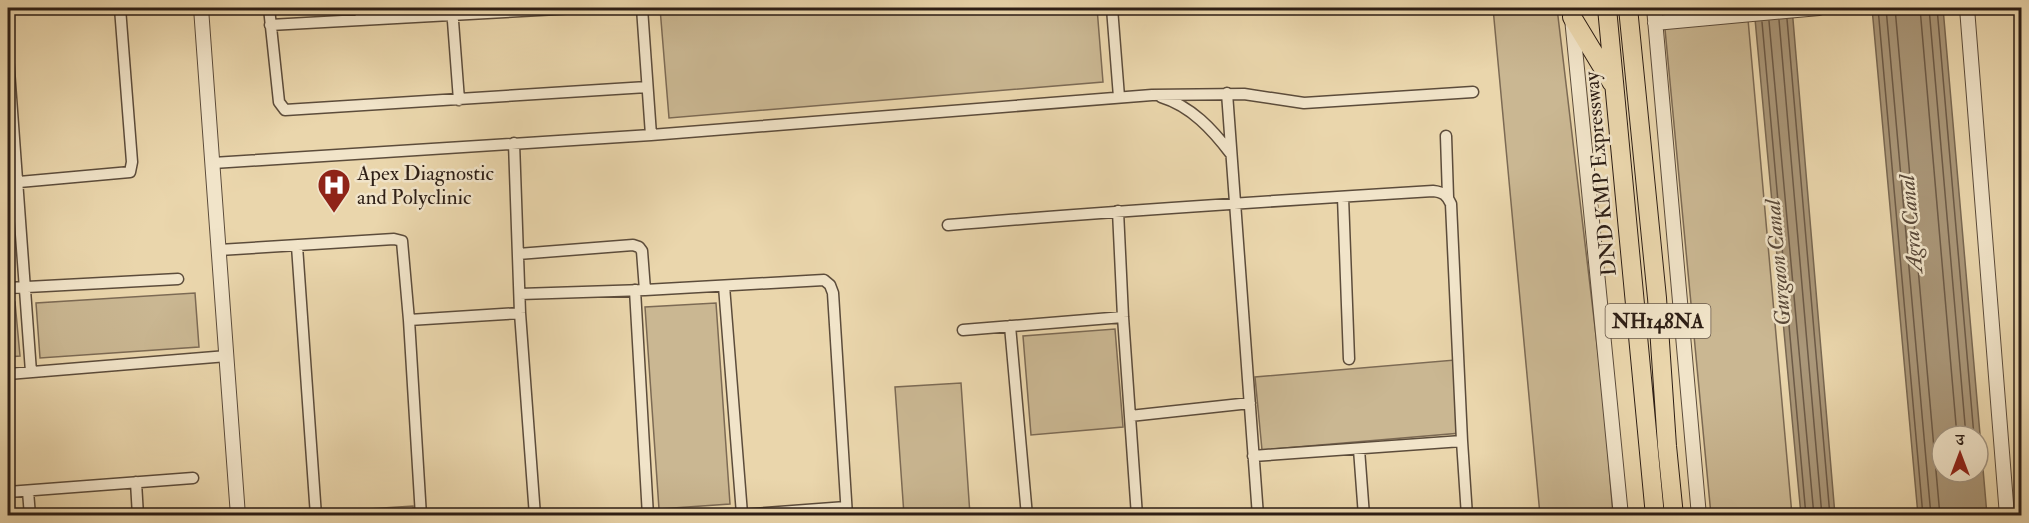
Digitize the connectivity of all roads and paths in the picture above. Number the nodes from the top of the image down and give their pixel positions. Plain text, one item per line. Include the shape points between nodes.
1 (120, 8) edge
2 (201, 8) edge
3 (269, 8) edge
4 (360, 8) edge
5 (546, 8) edge
6 (576, 8) edge
7 (642, 8) edge
8 (1112, 8) edge
9 (1607, 8) edge
10 (1628, 8) edge
11 (1654, 8) edge
12 (1819, 8) edge
13 (1967, 8) edge
14 (452, 11) edge
15 (1572, 12) edge
16 (361, 20) junction
17 (1655, 23) junction
18 (270, 25) junction
19 (8, 56) edge
20 (8, 77) edge
21 (647, 87) junction
22 (1614, 87) junction
23 (1473, 92) dead end
24 (1227, 93) junction
25 (1152, 95) junction
26 (1119, 97) junction
27 (459, 100) junction
28 (651, 135) junction
29 (1446, 136) dead end
30 (513, 143) junction
31 (1231, 155) junction
32 (213, 163) junction
33 (12, 183) edge
34 (1343, 197) junction
35 (1448, 197) junction
36 (1235, 205) junction
37 (1118, 211) junction
38 (948, 225) dead end
39 (297, 246) junction
40 (219, 250) junction
41 (518, 254) junction
42 (178, 279) dead end
43 (724, 286) junction
44 (24, 287) junction
45 (8, 288) edge
46 (640, 290) junction
47 (520, 294) junction
48 (520, 313) junction
49 (1123, 317) junction
50 (409, 320) junction
51 (1010, 326) junction
52 (963, 330) dead end
53 (227, 356) junction
54 (1349, 359) dead end
55 (32, 372) junction
56 (8, 374) edge
57 (1250, 403) junction
58 (1130, 416) junction
59 (1462, 441) junction
60 (1359, 449) junction
61 (1253, 456) junction
62 (193, 478) dead end
63 (136, 482) junction
64 (28, 491) junction
65 (8, 492) edge
66 (846, 511) edge
67 (742, 514) edge
68 (30, 516) edge
69 (138, 516) edge
70 (238, 516) edge
71 (316, 516) edge
72 (422, 516) edge
73 (535, 516) edge
74 (648, 516) edge
75 (726, 516) edge
76 (1027, 516) edge
77 (1137, 516) edge
78 (1258, 516) edge
79 (1364, 516) edge
80 (1467, 516) edge
81 (1621, 516) edge
82 (1655, 516) edge
83 (1674, 516) edge
84 (1699, 516) edge
85 (2007, 516) edge

1 - 33 street via 130,172
2 - 32 street
3 - 18 street
4 - 16 street
5 - 6 street
5 - 14 street
7 - 21 street
8 - 26 street
9 - 22 highway, DND KMP Expressway / NH148NA
10 - 83 highway, DND KMP Expressway / NH148NA
11 - 17 street
12 - 17 street
13 - 85 street
14 - 16 street
14 - 27 street
15 - 22 highway
15 - 81 street
16 - 18 street
17 - 84 street
18 - 27 street via 279,102 285,110
19 - 20 street
20 - 33 street
21 - 27 street
21 - 28 street
22 - 82 highway, DND KMP Expressway / NH148NA
23 - 24 street via 1304,103
24 - 25 street
24 - 31 street
25 - 26 street
25 - 31 street via 1190,111 1219,137
26 - 28 street
28 - 30 street
29 - 35 street
30 - 32 street
30 - 41 street
31 - 36 street
32 - 40 street
33 - 44 street
34 - 35 street via 1433,191
34 - 36 street
34 - 54 street
35 - 59 street
36 - 37 street
36 - 57 street
37 - 38 street
37 - 49 street
39 - 40 street
39 - 50 street via 394,238 402,241
39 - 71 street
40 - 53 street
41 - 46 street via 633,245 642,251
41 - 47 street
42 - 44 street
43 - 46 street
43 - 66 street via 818,280 830,285
43 - 67 street
44 - 45 street
44 - 55 street
46 - 47 street
46 - 74 street
47 - 48 street
48 - 50 street
48 - 73 street
49 - 51 street
49 - 58 street
50 - 72 street
51 - 52 street
51 - 76 street
53 - 55 street
53 - 70 street
55 - 56 street
57 - 58 street
57 - 61 street
58 - 77 street
59 - 60 street
59 - 80 street
60 - 61 street
60 - 79 street
61 - 78 street
62 - 63 street
63 - 64 street
63 - 69 street
64 - 65 street
64 - 68 street
66 - 67 street
67 - 75 street

